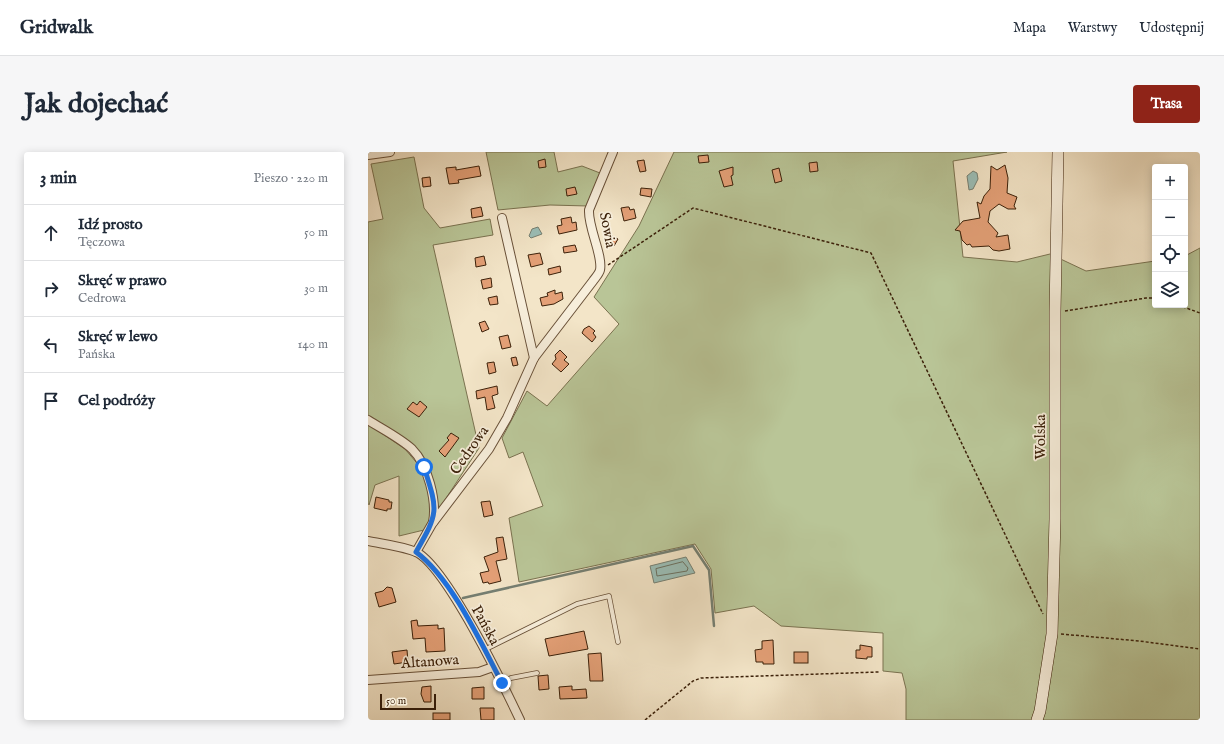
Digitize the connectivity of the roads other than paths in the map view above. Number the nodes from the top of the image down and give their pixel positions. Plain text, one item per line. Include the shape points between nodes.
1 (390, 152) edge
2 (613, 152) edge
3 (1058, 152) edge
4 (368, 156) edge
5 (502, 218) dead end
6 (600, 270) joint
7 (534, 358) junction
8 (368, 420) edge
9 (432, 524) junction
10 (368, 541) edge
11 (416, 552) junction
12 (618, 642) dead end
13 (484, 650) junction
14 (493, 667) junction
15 (537, 673) dead end
16 (368, 680) edge
17 (502, 683) junction
18 (520, 720) edge
19 (1037, 720) edge

1 - 4 street
2 - 6 street, Sowia via 588,217
3 - 19 street, Wolska via 1052,634
5 - 7 street
6 - 7 street, Cedrowa
7 - 9 street, Cedrowa via 507,418 489,449
8 - 9 street via 412,450 424,467 435,510
9 - 11 street, Cedrowa
10 - 11 street
11 - 13 street, Pańska via 447,586
12 - 13 lane via 609,596 577,604
13 - 14 street, Pańska
14 - 16 street, Altanowa via 479,672
14 - 17 street, Pańska
15 - 17 lane via 511,678
17 - 18 street, Pańska

